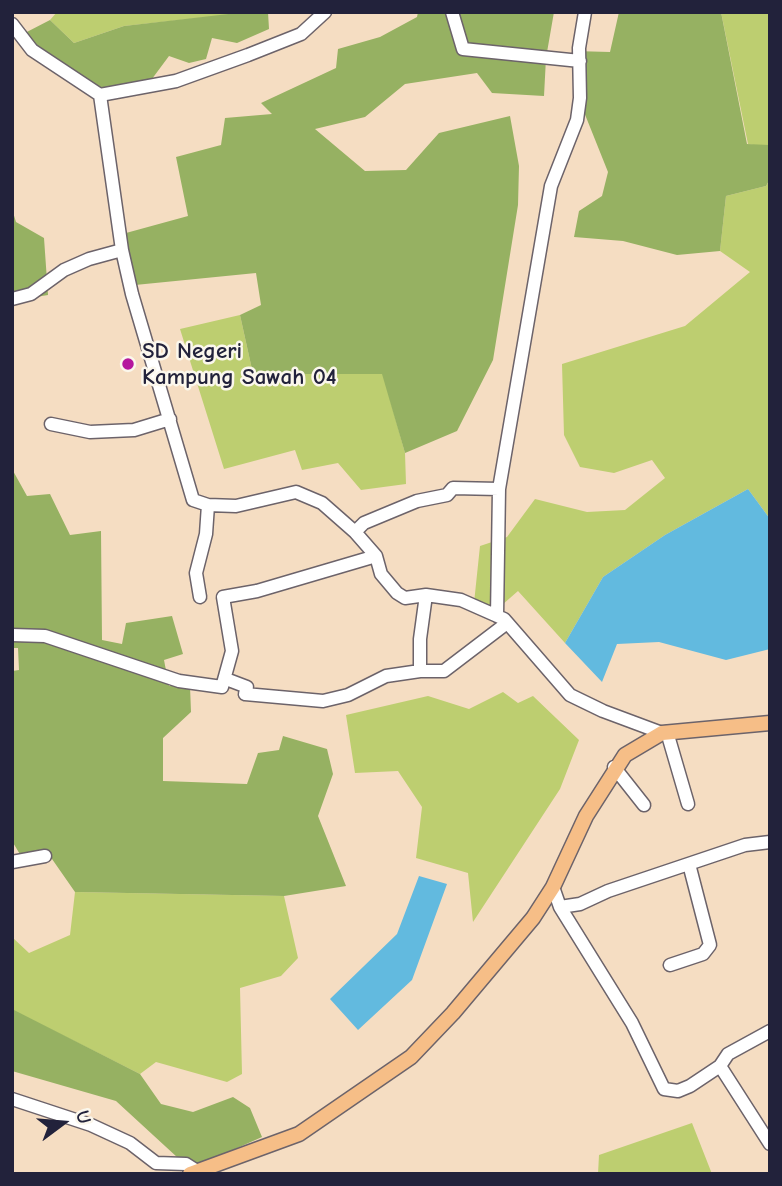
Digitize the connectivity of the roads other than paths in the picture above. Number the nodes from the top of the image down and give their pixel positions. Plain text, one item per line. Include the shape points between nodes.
1 (325, 12) edge
2 (452, 12) edge
3 (585, 12) edge
4 (12, 24) edge
5 (580, 61) junction
6 (100, 95) junction
7 (122, 250) junction
8 (12, 299) edge
9 (170, 419) junction
10 (51, 424) dead end
11 (499, 489) junction
12 (208, 505) junction
13 (355, 532) junction
14 (376, 556) junction
15 (426, 595) junction
16 (200, 597) dead end
17 (502, 619) junction
18 (12, 635) edge
19 (420, 671) junction
20 (226, 679) junction
21 (770, 723) edge
22 (665, 732) junction
23 (614, 767) junction
24 (688, 804) dead end
25 (644, 805) dead end
26 (770, 842) edge
27 (45, 856) dead end
28 (12, 862) edge
29 (689, 864) junction
30 (553, 887) junction
31 (560, 907) junction
32 (670, 965) dead end
33 (770, 1031) edge
34 (720, 1066) junction
35 (12, 1099) edge
36 (770, 1144) edge
37 (194, 1172) edge

1 - 6 street via 301,34 248,55 176,81
2 - 5 street via 463,49
3 - 5 street
4 - 6 street via 32,50
5 - 11 street via 577,120 551,186
6 - 7 street
7 - 8 street via 64,270 31,294
7 - 9 street
9 - 10 street via 134,430 90,432
9 - 12 street via 193,500
11 - 13 street via 453,488 447,495 417,501 364,523
11 - 17 street
12 - 13 street via 236,506 296,492 322,503
12 - 16 street via 196,573
13 - 14 street
14 - 15 street via 381,574 397,593 405,598
14 - 20 street via 223,597 232,652
15 - 17 street via 461,600
15 - 19 street
17 - 19 street via 444,671
17 - 22 street via 570,695
18 - 20 street via 45,636 179,681 222,687
19 - 20 street via 386,676 348,695 323,701 245,694 247,687
21 - 22 main road
22 - 23 main road via 625,755
22 - 24 street
23 - 25 street
23 - 30 main road
26 - 29 street via 745,845
27 - 28 street
29 - 31 street
29 - 32 street via 710,945 703,954
30 - 31 street
30 - 37 main road via 533,918 411,1058 299,1134
31 - 34 street via 632,1023 664,1089 678,1091
33 - 34 street via 728,1055
34 - 36 street
35 - 37 street via 91,1125 130,1143 156,1163 186,1164

